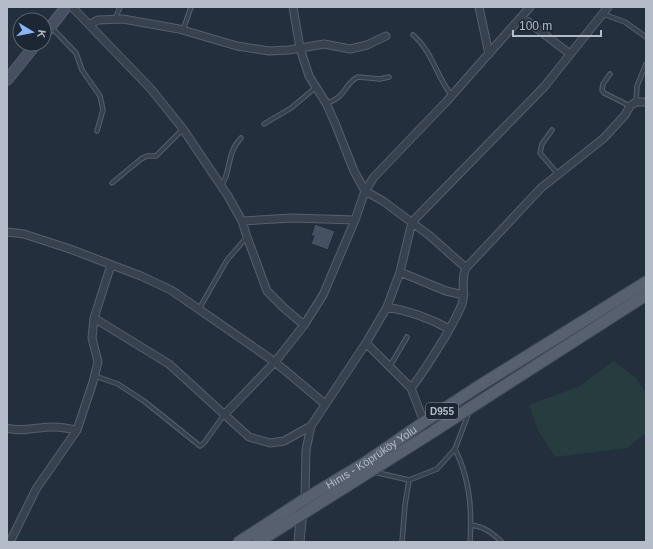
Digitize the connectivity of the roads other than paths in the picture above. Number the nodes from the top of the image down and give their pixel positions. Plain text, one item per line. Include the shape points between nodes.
1 (66, 7) edge
2 (72, 7) edge
3 (120, 7) edge
4 (190, 7) edge
5 (293, 7) edge
6 (479, 7) edge
7 (530, 7) edge
8 (608, 7) edge
9 (602, 14) junction
10 (522, 17) junction
11 (115, 19) junction
12 (90, 24) junction
13 (52, 25) edge
14 (52, 27) edge
15 (184, 30) junction
16 (413, 35) dead end
17 (386, 36) dead end
18 (646, 36) edge
19 (300, 48) junction
20 (30, 52) edge
21 (489, 54) junction
22 (570, 54) junction
23 (646, 64) edge
24 (610, 74) dead end
25 (389, 77) dead end
26 (7, 80) edge
27 (315, 88) junction
28 (452, 96) junction
29 (646, 102) edge
30 (326, 103) junction
31 (633, 104) junction
32 (264, 124) dead end
33 (183, 129) junction
34 (552, 130) dead end
35 (97, 131) dead end
36 (240, 138) dead end
37 (557, 173) junction
38 (112, 183) dead end
39 (220, 185) junction
40 (365, 191) junction
41 (355, 220) junction
42 (242, 221) junction
43 (412, 222) junction
44 (7, 232) edge
45 (246, 237) junction
46 (111, 265) junction
47 (466, 268) junction
48 (400, 272) junction
49 (646, 282) edge
50 (464, 295) junction
51 (646, 295) edge
52 (387, 307) junction
53 (200, 309) junction
54 (94, 318) junction
55 (304, 325) junction
56 (449, 329) junction
57 (407, 337) dead end
58 (366, 342) junction
59 (276, 362) junction
60 (390, 366) junction
61 (94, 376) junction
62 (411, 388) junction
63 (325, 404) junction
64 (472, 404) junction
65 (224, 415) junction
66 (424, 422) junction
67 (310, 426) junction
68 (7, 428) edge
69 (77, 430) junction
70 (431, 434) junction
71 (455, 449) junction
72 (367, 468) junction
73 (409, 480) junction
74 (305, 499) junction
75 (300, 515) junction
76 (471, 525) junction
77 (10, 542) edge
78 (239, 542) edge
79 (258, 542) edge
80 (299, 542) edge
81 (402, 542) edge
82 (470, 542) edge
83 (502, 542) edge

1 - 13 main road
2 - 12 street
3 - 11 lane
4 - 15 lane
5 - 19 street
6 - 21 street
7 - 10 street
8 - 9 street
9 - 18 lane via 625,22
9 - 22 street
10 - 21 street
10 - 22 street
11 - 12 street via 98,20
11 - 15 street
12 - 33 street via 152,89
14 - 35 lane via 76,53 82,70 100,96 103,110
15 - 19 street via 219,42 257,49 280,51
16 - 28 lane via 422,42
17 - 19 street via 350,49 324,44
19 - 27 street
20 - 26 main road
21 - 28 street
22 - 43 street via 544,87
23 - 31 lane
24 - 31 lane via 603,84 604,93
25 - 30 lane via 358,77 350,82 340,97
27 - 30 street
27 - 32 lane via 291,108
28 - 40 street via 374,177
29 - 31 street
30 - 40 street
31 - 37 street via 604,138
33 - 38 lane via 156,156 141,159
33 - 39 street
34 - 37 lane via 542,144 540,153
36 - 39 lane via 232,150 224,181
37 - 47 street
39 - 42 street
40 - 41 street
40 - 43 street
41 - 42 street via 292,218
41 - 55 street via 323,295
42 - 45 street
43 - 47 street
43 - 48 street
44 - 46 street via 24,234
45 - 53 lane via 227,260
45 - 55 street via 267,291
46 - 53 street via 171,290
46 - 54 street
47 - 50 street via 462,281
48 - 50 street via 446,291
48 - 52 street
49 - 66 main road, Hınıs - Köprüköy Yolu / D955
50 - 56 street via 458,314
51 - 64 main road, Hınıs - Köprüköy Yolu / D955
52 - 56 street via 421,316
52 - 58 street
53 - 59 street
54 - 61 street via 92,338 98,362
54 - 65 street via 169,364
55 - 59 street
56 - 62 street
57 - 60 lane
58 - 60 street
58 - 63 street
59 - 63 street
59 - 65 street
60 - 62 street
61 - 65 lane via 118,384 144,401 200,446
61 - 69 street
62 - 66 street
63 - 67 street
64 - 70 main road, Hınıs - Köprüköy Yolu / D955
64 - 71 lane
65 - 67 street via 249,436 270,443 284,441
66 - 70 street
66 - 72 main road, Hınıs - Köprüköy Yolu / D955
67 - 74 street via 306,450
68 - 69 street via 55,426
69 - 77 street via 36,489
70 - 72 main road, Hınıs - Köprüköy Yolu / D955
71 - 73 lane via 437,469
71 - 76 lane via 468,483
72 - 73 lane
72 - 74 main road, Hınıs - Köprüköy Yolu / D955
72 - 75 main road, Hınıs - Köprüköy Yolu / D955
73 - 81 lane
74 - 75 street
74 - 78 main road, Hınıs - Köprüköy Yolu / D955
75 - 79 main road, Hınıs - Köprüköy Yolu / D955
75 - 80 street
76 - 82 lane
76 - 83 lane via 488,530

